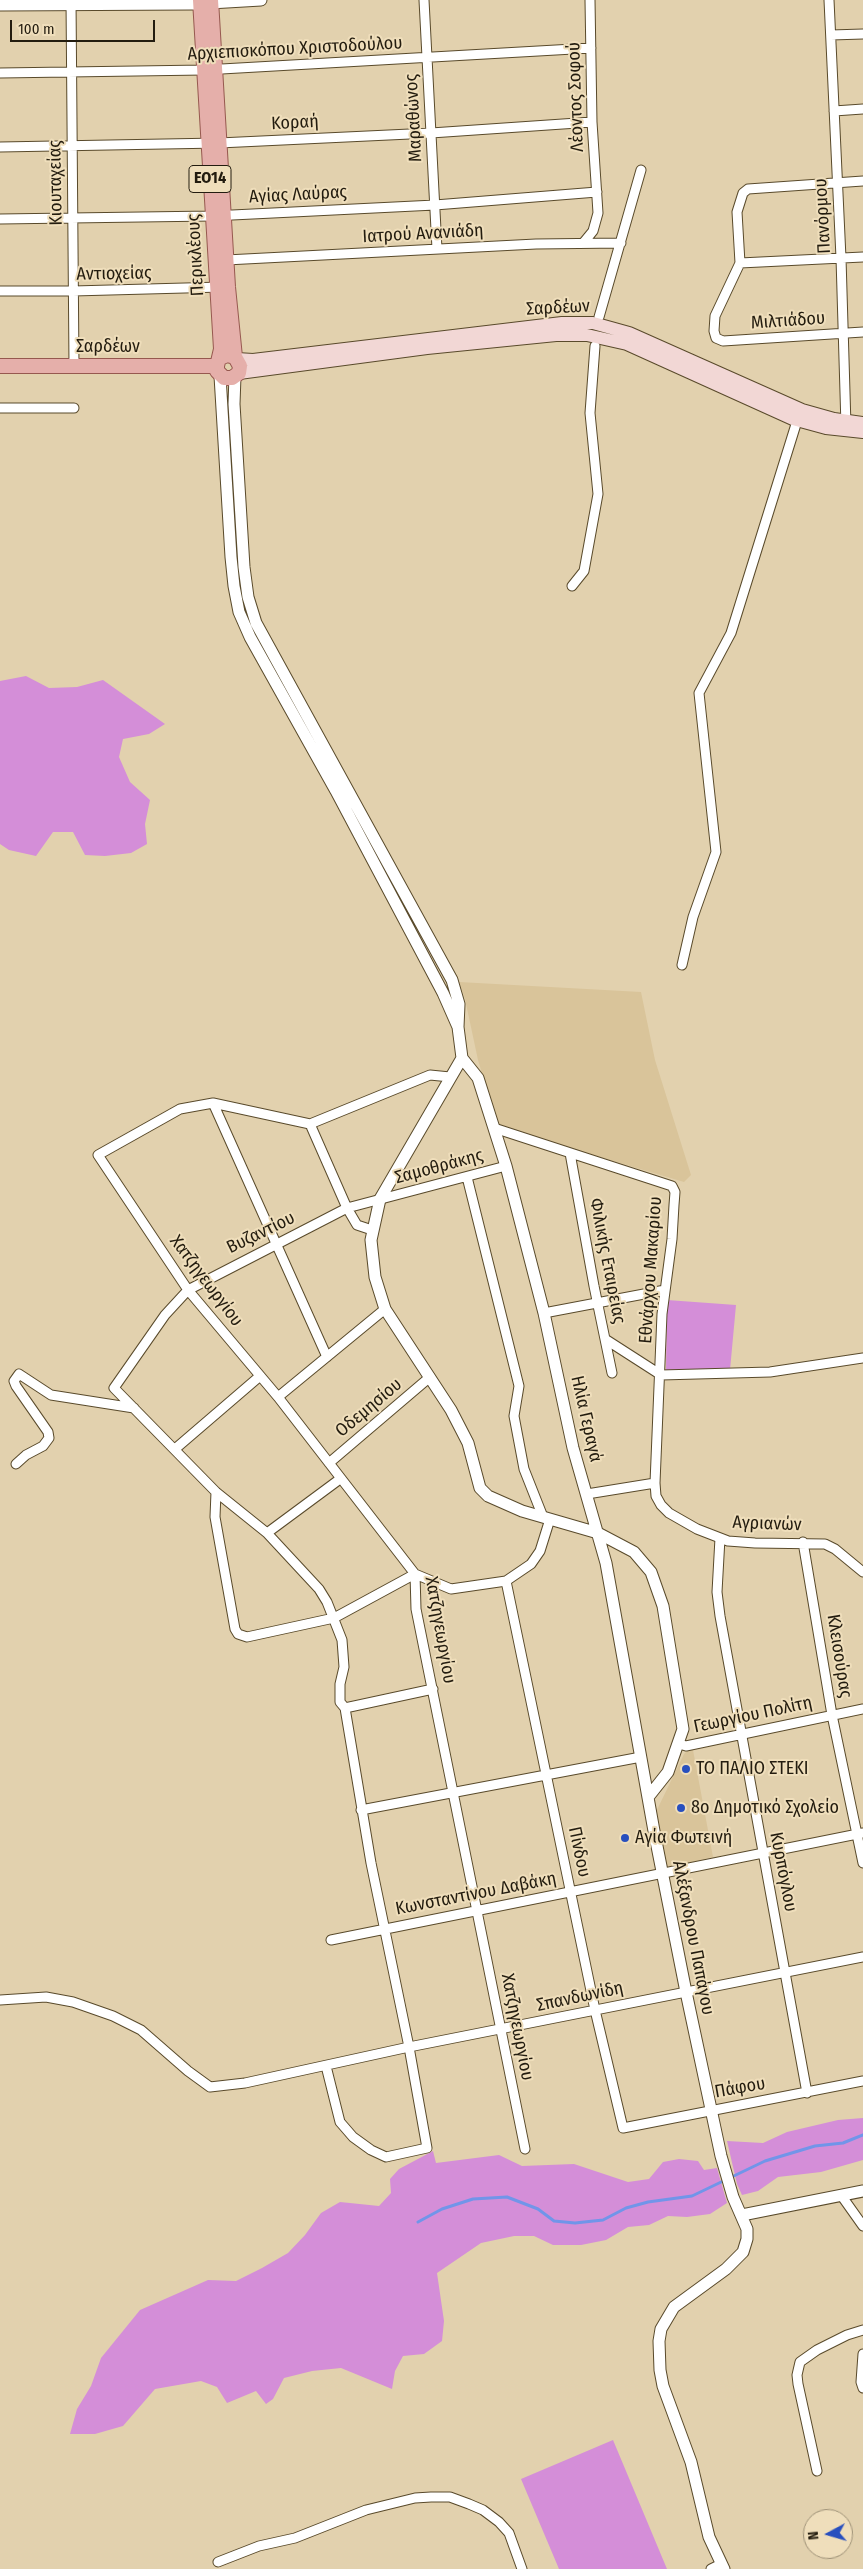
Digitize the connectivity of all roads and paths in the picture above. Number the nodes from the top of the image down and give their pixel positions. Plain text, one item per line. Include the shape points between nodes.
1 (261, 0) edge
2 (424, 0) edge
3 (590, 0) edge
4 (829, 0) edge
5 (206, 2) edge
6 (71, 3) edge
7 (0, 5) edge
8 (863, 34) edge
9 (831, 36) junction
10 (591, 48) junction
11 (427, 59) junction
12 (210, 69) junction
13 (71, 72) junction
14 (0, 73) edge
15 (863, 109) edge
16 (834, 111) junction
17 (592, 122) junction
18 (431, 133) junction
19 (214, 143) junction
20 (72, 146) junction
21 (0, 147) edge
22 (641, 170) dead end
23 (863, 181) edge
24 (838, 182) junction
25 (597, 192) junction
26 (435, 205) junction
27 (218, 216) junction
28 (0, 220) edge
29 (73, 220) junction
30 (584, 242) junction
31 (621, 243) junction
32 (437, 249) junction
33 (863, 257) edge
34 (841, 258) junction
35 (226, 260) junction
36 (740, 262) junction
37 (222, 287) junction
38 (0, 290) edge
39 (74, 292) junction
40 (599, 316) dead end
41 (863, 332) edge
42 (843, 334) junction
43 (595, 346) dead end
44 (74, 365) junction
45 (0, 366) edge
46 (237, 366) junction
47 (219, 367) junction
48 (0, 408) edge
49 (74, 408) dead end
50 (797, 421) junction
51 (863, 422) edge
52 (846, 426) junction
53 (863, 432) edge
54 (572, 586) dead end
55 (682, 965) dead end
56 (458, 1026) junction
57 (462, 1058) junction
58 (450, 1077) junction
59 (213, 1103) junction
60 (310, 1124) junction
61 (494, 1128) junction
62 (570, 1153) junction
63 (506, 1166) junction
64 (467, 1177) junction
65 (380, 1199) junction
66 (346, 1208) junction
67 (372, 1230) junction
68 (277, 1244) junction
69 (188, 1290) junction
70 (665, 1290) junction
71 (597, 1303) junction
72 (385, 1309) junction
73 (544, 1313) junction
74 (605, 1339) junction
75 (327, 1357) junction
76 (863, 1358) edge
77 (612, 1373) dead end
78 (661, 1375) junction
79 (260, 1376) junction
80 (430, 1377) junction
81 (278, 1397) junction
82 (134, 1408) junction
83 (175, 1448) junction
84 (329, 1463) junction
85 (16, 1464) dead end
86 (340, 1478) junction
87 (655, 1483) junction
88 (216, 1492) junction
89 (587, 1494) junction
90 (546, 1518) junction
91 (267, 1533) junction
92 (598, 1533) junction
93 (720, 1538) junction
94 (803, 1542) junction
95 (863, 1572) edge
96 (415, 1574) junction
97 (506, 1581) junction
98 (334, 1618) junction
99 (433, 1689) junction
100 (345, 1708) junction
101 (863, 1709) edge
102 (832, 1715) junction
103 (740, 1735) junction
104 (679, 1744) junction
105 (642, 1757) junction
106 (546, 1774) junction
107 (454, 1791) junction
108 (649, 1796) junction
109 (361, 1810) junction
110 (860, 1833) edge
111 (763, 1855) junction
112 (863, 1863) edge
113 (662, 1874) junction
114 (571, 1891) junction
115 (477, 1910) junction
116 (383, 1929) junction
117 (331, 1940) dead end
118 (863, 1957) edge
119 (786, 1971) junction
120 (686, 1992) junction
121 (0, 2000) edge
122 (595, 2010) junction
123 (501, 2030) junction
124 (409, 2047) junction
125 (326, 2066) junction
126 (863, 2081) edge
127 (807, 2093) junction
128 (711, 2110) junction
129 (622, 2128) joint
130 (525, 2149) dead end
131 (863, 2191) edge
132 (841, 2195) junction
133 (742, 2215) junction
134 (863, 2226) edge
135 (863, 2330) edge
136 (863, 2354) edge
137 (863, 2388) edge
138 (817, 2471) dead end
139 (218, 2562) dead end
140 (719, 2567) edge
141 (522, 2569) edge

1 - 5 street
2 - 11 street, Μαραθώνος
3 - 10 street, Λέοντος Σοφού
4 - 9 street, Πανόρμου
5 - 6 street
5 - 12 main road, Περικλέους / ΕΟ14
6 - 7 street
6 - 13 street, Κιουταχείας
8 - 9 street
9 - 16 street, Πανόρμου
10 - 11 street, Αρχιεπισκόπου Χριστοδούλου
10 - 17 street, Λέοντος Σοφού
11 - 12 street, Αρχιεπισκόπου Χριστοδούλου
11 - 18 street, Μαραθώνος
12 - 13 street, Αρχιεπισκόπου Χριστοδούλου
12 - 19 main road, Περικλέους / ΕΟ14
13 - 14 street, Αρχιεπισκόπου Χριστοδούλου
13 - 20 street, Κιουταχείας
15 - 16 street
16 - 24 street, Πανόρμου
17 - 18 street, Κοραή
17 - 25 street, Λέοντος Σοφού
18 - 19 street, Κοραή
18 - 26 street, Μαραθώνος
19 - 20 street, Κοραή
19 - 27 main road, Περικλέους / ΕΟ14
20 - 21 street, Κοραή
20 - 29 street, Κιουταχείας
22 - 31 street
23 - 24 street
24 - 34 street, Πανόρμου
24 - 36 street via 754,188 743,193 737,212
25 - 26 street, Αγίας Λαύρας
25 - 30 street, Λέοντος Σοφού via 597,219
26 - 27 street, Αγίας Λαύρας
26 - 32 street, Μαραθώνος
27 - 29 street, Αγίας Λαύρας
27 - 35 main road, Περικλέους / ΕΟ14
27 - 37 main road, Περικλέους / ΕΟ14
28 - 29 street, Αγίας Λαύρας
29 - 39 street, Κιουταχείας
30 - 31 street, Ιατρού Ανανιάδη
30 - 32 street, Ιατρού Ανανιάδη
31 - 40 street
32 - 35 street, Ιατρού Ανανιάδη
33 - 34 street
34 - 36 street
34 - 42 street, Πανόρμου
35 - 37 main road, Περικλέους / ΕΟ14
36 - 42 street, Μιλτιάδου via 715,316 716,338 723,341
37 - 39 street, Αντιοχείας
37 - 46 main road, Περικλέους / ΕΟ14
37 - 47 main road, Περικλέους / ΕΟ14
38 - 39 street, Αντιοχείας
39 - 44 street, Κιουταχείας
41 - 42 street, Μιλτιάδου
42 - 52 street, Πανόρμου
43 - 54 street via 590,412 598,494 584,571
44 - 45 main road, Σαρδέων
44 - 47 main road, Σαρδέων
46 - 47 main road via 227,355
46 - 47 main road via 228,379
46 - 50 main road, Σαρδέων via 556,335 587,335 627,344
46 - 52 main road, Σαρδέων via 253,360 592,323 629,333 787,405
46 - 56 street via 234,404 244,567 256,623 452,980 459,1004
47 - 56 street via 231,557 240,612 250,637 336,791
48 - 49 street
50 - 52 main road, Σαρδέων
50 - 55 street via 731,633 700,693 716,852 693,917
51 - 52 main road, Σαρδέων
52 - 53 main road, Σαρδέων
56 - 57 street
57 - 58 street
57 - 61 street, Ηλία Γεραγά via 478,1078
58 - 60 street via 430,1076
58 - 65 street
59 - 60 street
59 - 68 street
59 - 69 street, Χατζηγεωργίου via 180,1109 98,1155
60 - 66 street
61 - 62 street, Εθνάρχου Μακαρίου
61 - 63 street, Ηλία Γεραγά
62 - 70 street, Εθνάρχου Μακαρίου via 672,1186 675,1192 672,1238
62 - 71 street, Φιλικής Εταιρείας
63 - 64 street, Σαμοθράκης
63 - 73 street, Ηλία Γεραγά
64 - 65 street, Σαμοθράκης
64 - 90 street via 519,1386 514,1416 524,1469
65 - 66 street, Βυζαντίου
65 - 67 street
66 - 67 street via 357,1225
66 - 68 street, Βυζαντίου
67 - 72 street via 372,1264
68 - 69 street, Βυζαντίου
68 - 75 street
69 - 79 street, Χατζηγεωργίου
69 - 82 street, Βυζαντίου via 165,1315 114,1388
70 - 71 street
70 - 78 street, Εθνάρχου Μακαρίου
71 - 73 street
71 - 74 street, Φιλικής Εταιρείας
72 - 75 street
72 - 80 street
73 - 89 street, Ηλία Γεραγά via 573,1448
74 - 77 street
74 - 78 street, Φιλικής Εταιρείας
75 - 81 street
76 - 78 street via 770,1372
78 - 87 street, Εθνάρχου Μακαρίου
79 - 81 street, Χατζηγεωργίου
79 - 83 street
80 - 84 street, Οδεμησίου
80 - 90 street via 468,1443 480,1488 500,1503
81 - 84 street, Χατζηγεωργίου
82 - 83 street
82 - 85 street via 51,1395 19,1374 14,1381 16,1386 49,1438 43,1446
83 - 88 street
84 - 86 street, Χατζηγεωργίου
86 - 91 street
86 - 96 street, Χατζηγεωργίου
87 - 89 street
87 - 93 street, Αγριανών via 656,1496 669,1513
88 - 91 street
88 - 98 street via 216,1518 233,1622 238,1634 247,1637
89 - 92 street, Ηλία Γεραγά
90 - 92 street
90 - 97 street via 540,1551 531,1564
91 - 98 street via 318,1589
92 - 104 street via 634,1552 651,1572 658,1588 683,1729
92 - 105 street, Ηλία Γεραγά
93 - 94 street, Αγριανών via 755,1543
93 - 103 street, Κυρπόγλου via 717,1592
94 - 95 street, Αγριανών via 831,1546
94 - 102 street, Κλεισούρας
96 - 97 street via 451,1589
96 - 98 street
96 - 99 street, Χατζηγεωργίου via 416,1609
97 - 106 street, Πίνδου
98 - 100 street via 344,1650 340,1702
99 - 100 street
99 - 107 street, Χατζηγεωργίου
100 - 109 street
101 - 102 street, Γεωργίου Πολίτη
102 - 103 street, Γεωργίου Πολίτη
102 - 110 street, Κλεισούρας
103 - 104 street, Γεωργίου Πολίτη via 686,1746
103 - 111 street, Κυρπόγλου
104 - 108 street via 668,1772
105 - 106 street
105 - 108 street, Ηλία Γεραγά
106 - 107 street
106 - 114 street, Πίνδου
107 - 109 street
107 - 115 street, Χατζηγεωργίου
108 - 113 street, Αλέξανδρου Παπάγου
109 - 116 street
110 - 111 street, Κωνσταντίνου Δαβάκη
110 - 112 street, Κλεισούρας
111 - 113 street, Κωνσταντίνου Δαβάκη
111 - 119 street, Κυρπόγλου
113 - 114 street, Κωνσταντίνου Δαβάκη
113 - 120 street, Αλέξανδρου Παπάγου
114 - 115 street, Κωνσταντίνου Δαβάκη
114 - 122 street, Πίνδου
115 - 116 street, Κωνσταντίνου Δαβάκη
115 - 123 street, Χατζηγεωργίου
116 - 117 street, Κωνσταντίνου Δαβάκη
116 - 124 street
118 - 119 street, Σπανδωνίδη
119 - 120 street, Σπανδωνίδη
119 - 127 street, Κυρπόγλου
120 - 122 street, Σπανδωνίδη
120 - 128 street, Αλέξανδρου Παπάγου
121 - 125 street, Σπανδωνίδη via 46,1997 73,2002 113,2016 140,2030 210,2086 245,2083
122 - 123 street, Σπανδωνίδη
122 - 129 street, Πίνδου
123 - 124 street, Σπανδωνίδη
123 - 130 street, Χατζηγεωργίου
124 - 125 street, Σπανδωνίδη
124 - 125 street via 427,2148 386,2157 370,2150 340,2122
126 - 127 street, Πάφου
127 - 128 street, Πάφου
128 - 129 street, Πάφου
128 - 133 street, Αλέξανδρου Παπάγου via 721,2156
131 - 132 street
132 - 133 street
132 - 134 street
133 - 140 street, Αλέξανδρου Παπάγου via 747,2239 743,2252 726,2269 674,2307 661,2329 659,2341 663,2386 690,2462
135 - 138 street via 839,2339 800,2362 798,2384
136 - 137 street
139 - 141 street via 259,2546 295,2538 366,2510 415,2498 450,2497 483,2510 499,2522 509,2534

